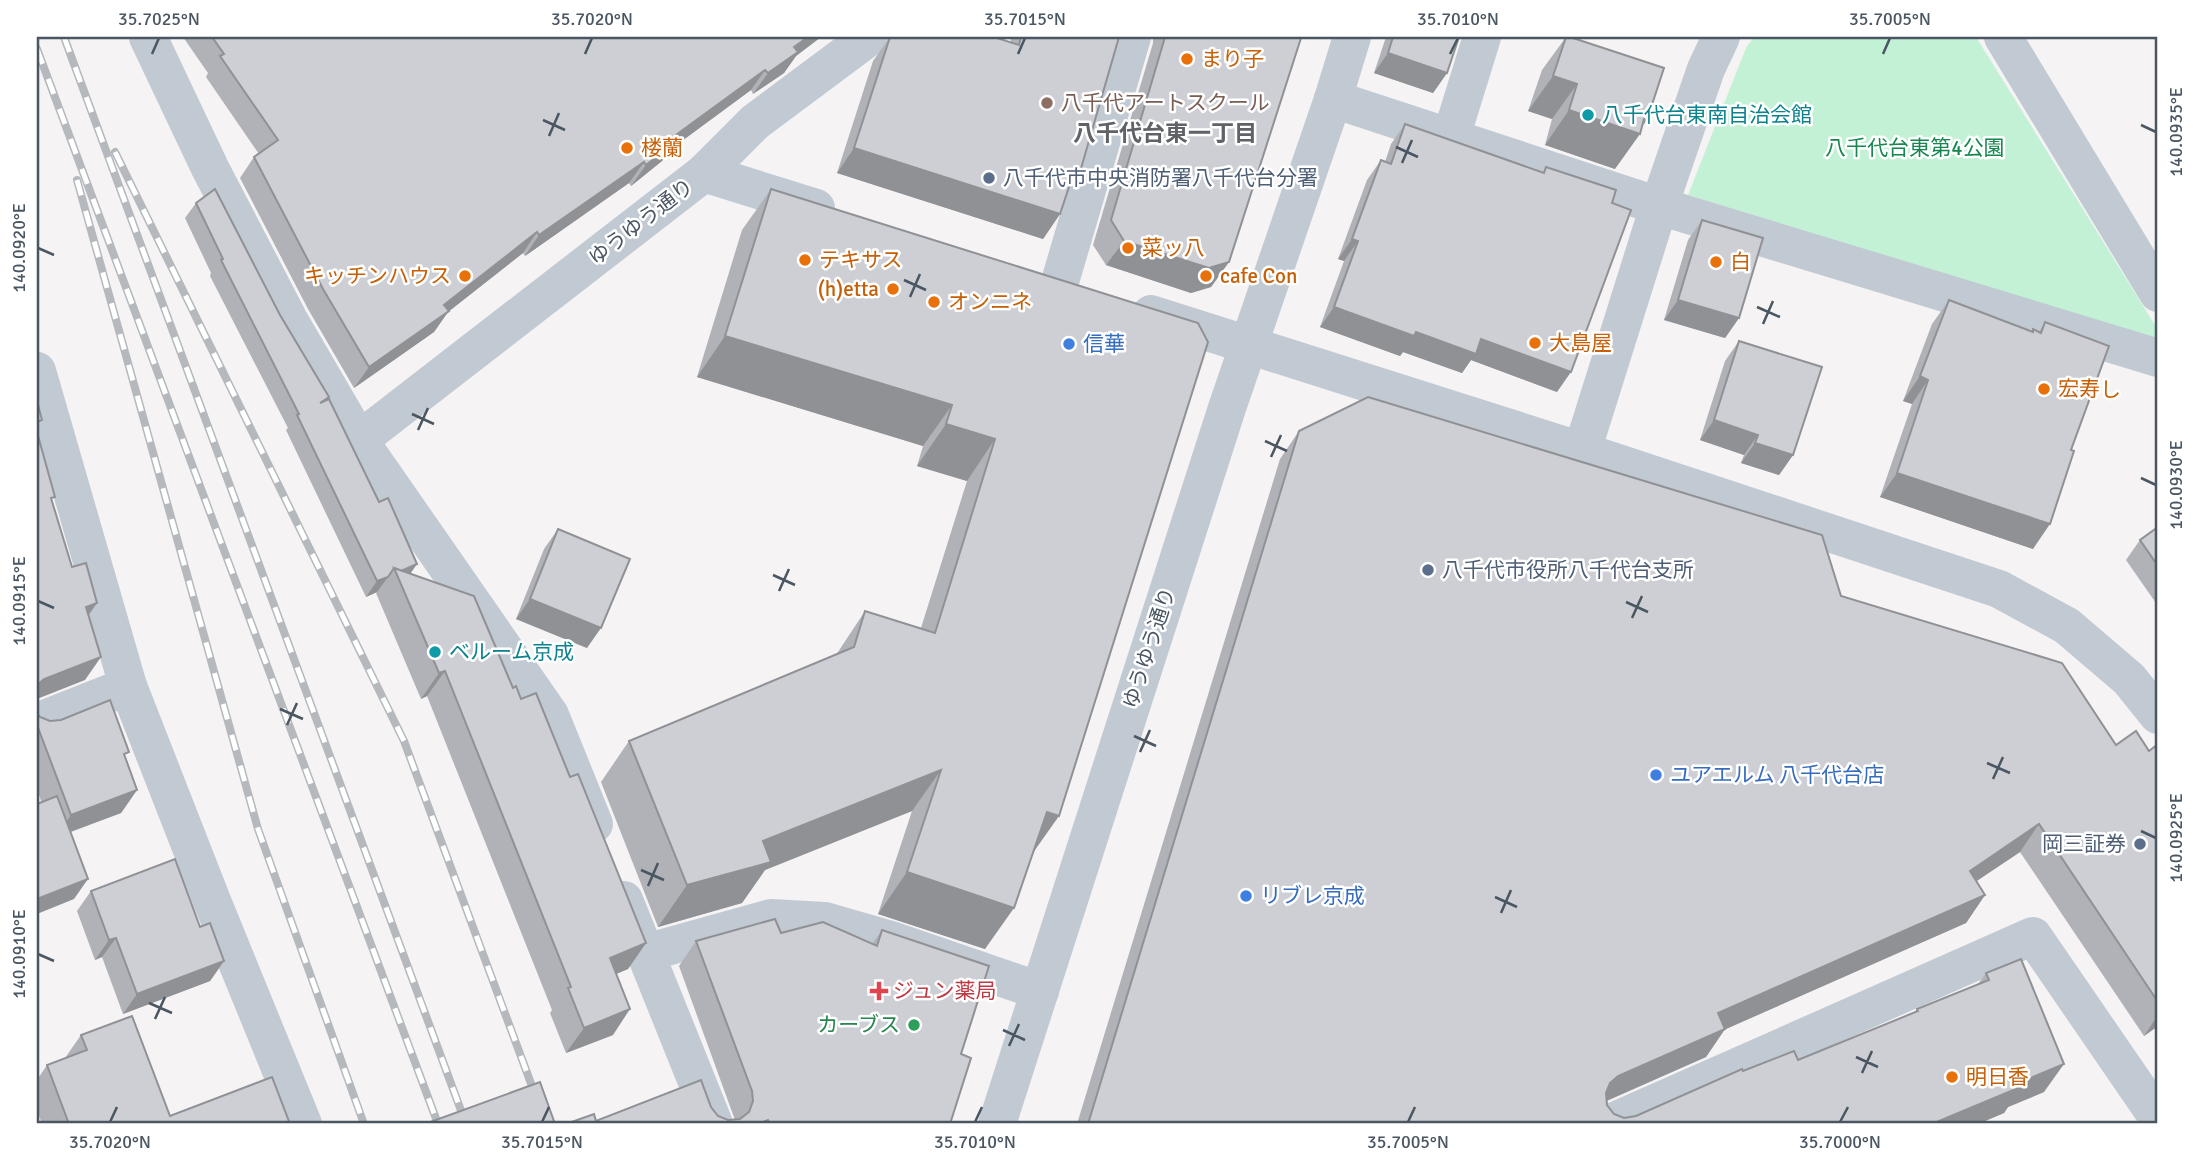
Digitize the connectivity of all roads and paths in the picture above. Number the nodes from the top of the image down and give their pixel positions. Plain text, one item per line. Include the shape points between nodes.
1 (148, 37) edge
2 (869, 37) edge
3 (1132, 37) edge
4 (1482, 37) edge
5 (1721, 37) edge
6 (2003, 37) edge
7 (1349, 38) edge
8 (1333, 99) junction
9 (1451, 137) junction
10 (704, 173) junction
11 (1659, 206) junction
12 (848, 218) edge
13 (2158, 293) edge
14 (1247, 345) junction
15 (2158, 358) edge
16 (37, 370) edge
17 (359, 440) junction
18 (1582, 451) junction
19 (128, 686) junction
20 (2158, 715) edge
21 (37, 722) edge
22 (645, 953) junction
23 (1040, 991) junction
24 (2154, 1118) edge
25 (303, 1124) edge
26 (713, 1124) edge
27 (998, 1124) edge
28 (1608, 1124) edge

1 - 17 street via 282,308
2 - 10 street via 755,122
3 - 14 street via 1046,280
4 - 9 street
5 - 11 street
6 - 13 street
7 - 8 street, ゆうゆう通り
8 - 9 street
8 - 14 street, ゆうゆう通り
9 - 11 street
10 - 12 street, ゆうゆう通り
10 - 17 street, ゆうゆう通り
11 - 15 street
11 - 18 street
14 - 18 street
14 - 23 street, ゆうゆう通り
16 - 19 street
17 - 22 street via 550,715
18 - 20 street via 1998,589 2067,626 2129,679
19 - 21 street
19 - 25 street
22 - 23 street via 771,918 825,921
22 - 26 street
23 - 27 street, ゆうゆう通り
24 - 28 street via 2034,936

